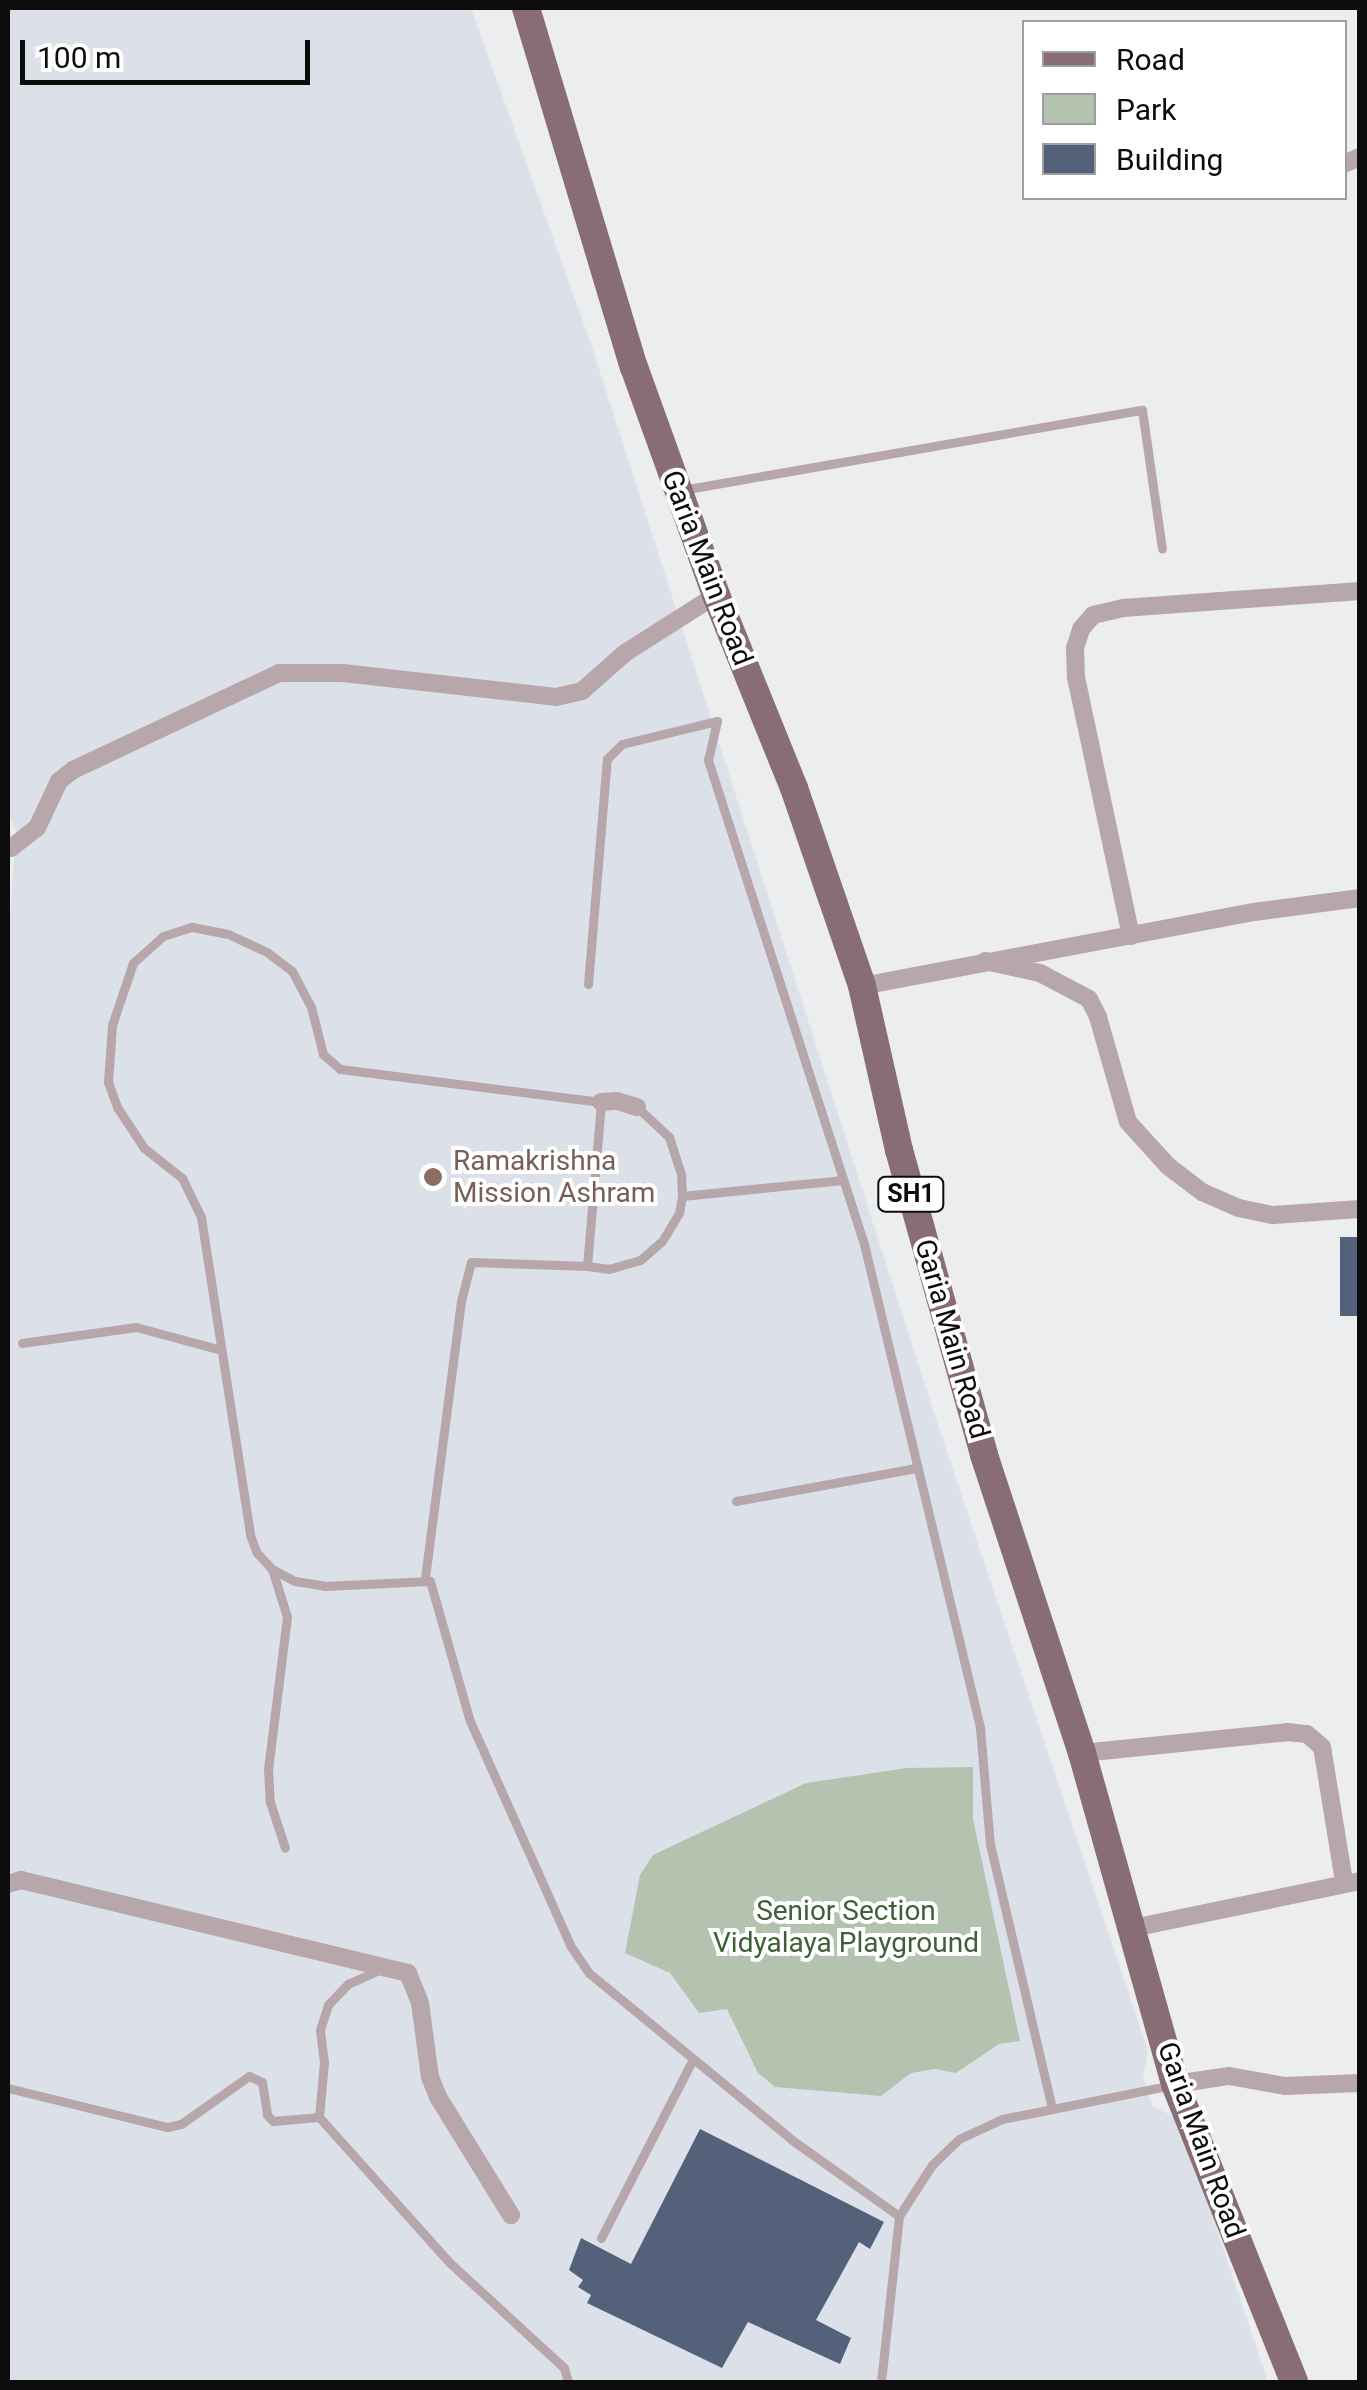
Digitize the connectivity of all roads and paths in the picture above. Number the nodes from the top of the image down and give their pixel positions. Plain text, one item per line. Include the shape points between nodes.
1 (526, 8) edge
2 (677, 491) junction
3 (1162, 550) dead end
4 (1360, 591) edge
5 (716, 595) junction
6 (9, 852) edge
7 (1360, 898) edge
8 (1131, 936) junction
9 (986, 962) junction
10 (588, 984) dead end
11 (862, 986) junction
12 (602, 1102) junction
13 (637, 1108) joint
14 (843, 1180) junction
15 (682, 1196) junction
16 (1360, 1210) edge
17 (587, 1266) junction
18 (22, 1344) dead end
19 (221, 1350) junction
20 (916, 1468) junction
21 (736, 1501) dead end
22 (272, 1569) junction
23 (424, 1578) junction
24 (1082, 1753) junction
25 (285, 1848) dead end
26 (1352, 1881) edge
27 (8, 1884) edge
28 (1133, 1928) junction
29 (386, 1966) junction
30 (692, 2061) junction
31 (1175, 2084) junction
32 (1360, 2084) edge
33 (8, 2088) edge
34 (1052, 2108) junction
35 (319, 2117) junction
36 (511, 2215) dead end
37 (899, 2216) junction
38 (601, 2238) dead end
39 (568, 2382) edge
40 (881, 2382) edge
41 (1294, 2382) edge

1 - 2 main road, Garia Main Road / SH1
2 - 3 lane via 1142,410
2 - 5 main road, Garia Main Road / SH1
4 - 8 street via 1123,608 1093,616 1081,628 1076,677
5 - 6 street via 625,654 582,691 556,697 342,673 278,674 73,770 52,793 37,828
5 - 11 main road, Garia Main Road / SH1 via 794,788
7 - 8 street
8 - 9 street
9 - 11 street
9 - 16 street via 1040,974 1089,1000 1128,1122 1202,1192 1274,1215
10 - 14 lane via 608,759 622,744 717,721 708,760
11 - 24 main road, Garia Main Road / SH1 via 899,1150 978,1436
12 - 13 street
12 - 17 lane
12 - 19 lane via 340,1069 323,1054 292,972 267,952 190,926 163,936 132,964 122,984 108,1082 128,1128 193,1196
13 - 15 lane via 669,1137
14 - 15 lane
14 - 20 lane
15 - 17 lane via 662,1241 640,1260 609,1270
17 - 23 lane via 471,1262
18 - 19 lane via 136,1327
19 - 22 lane via 250,1534 256,1554
20 - 21 lane
20 - 34 lane via 980,1728 990,1844
22 - 23 lane via 325,1586
22 - 25 lane via 287,1617 268,1769
23 - 30 lane via 432,1586 461,1698 570,1945 603,1988
24 - 26 street via 1308,1734 1322,1747
24 - 28 main road, Garia Main Road / SH1
26 - 28 street
27 - 29 street via 21,1880
28 - 31 main road, Garia Main Road / SH1
29 - 35 lane via 348,1984 328,2005 320,2030
29 - 36 street via 414,1982 438,2097
30 - 37 lane
30 - 38 lane
31 - 32 street via 1230,2076 1285,2086
31 - 34 lane
31 - 41 main road, Garia Main Road / SH1
33 - 35 lane via 167,2127 249,2076 262,2082 273,2121
34 - 37 lane via 1002,2119 958,2139 919,2181
35 - 39 lane via 450,2263 564,2368
37 - 40 lane

